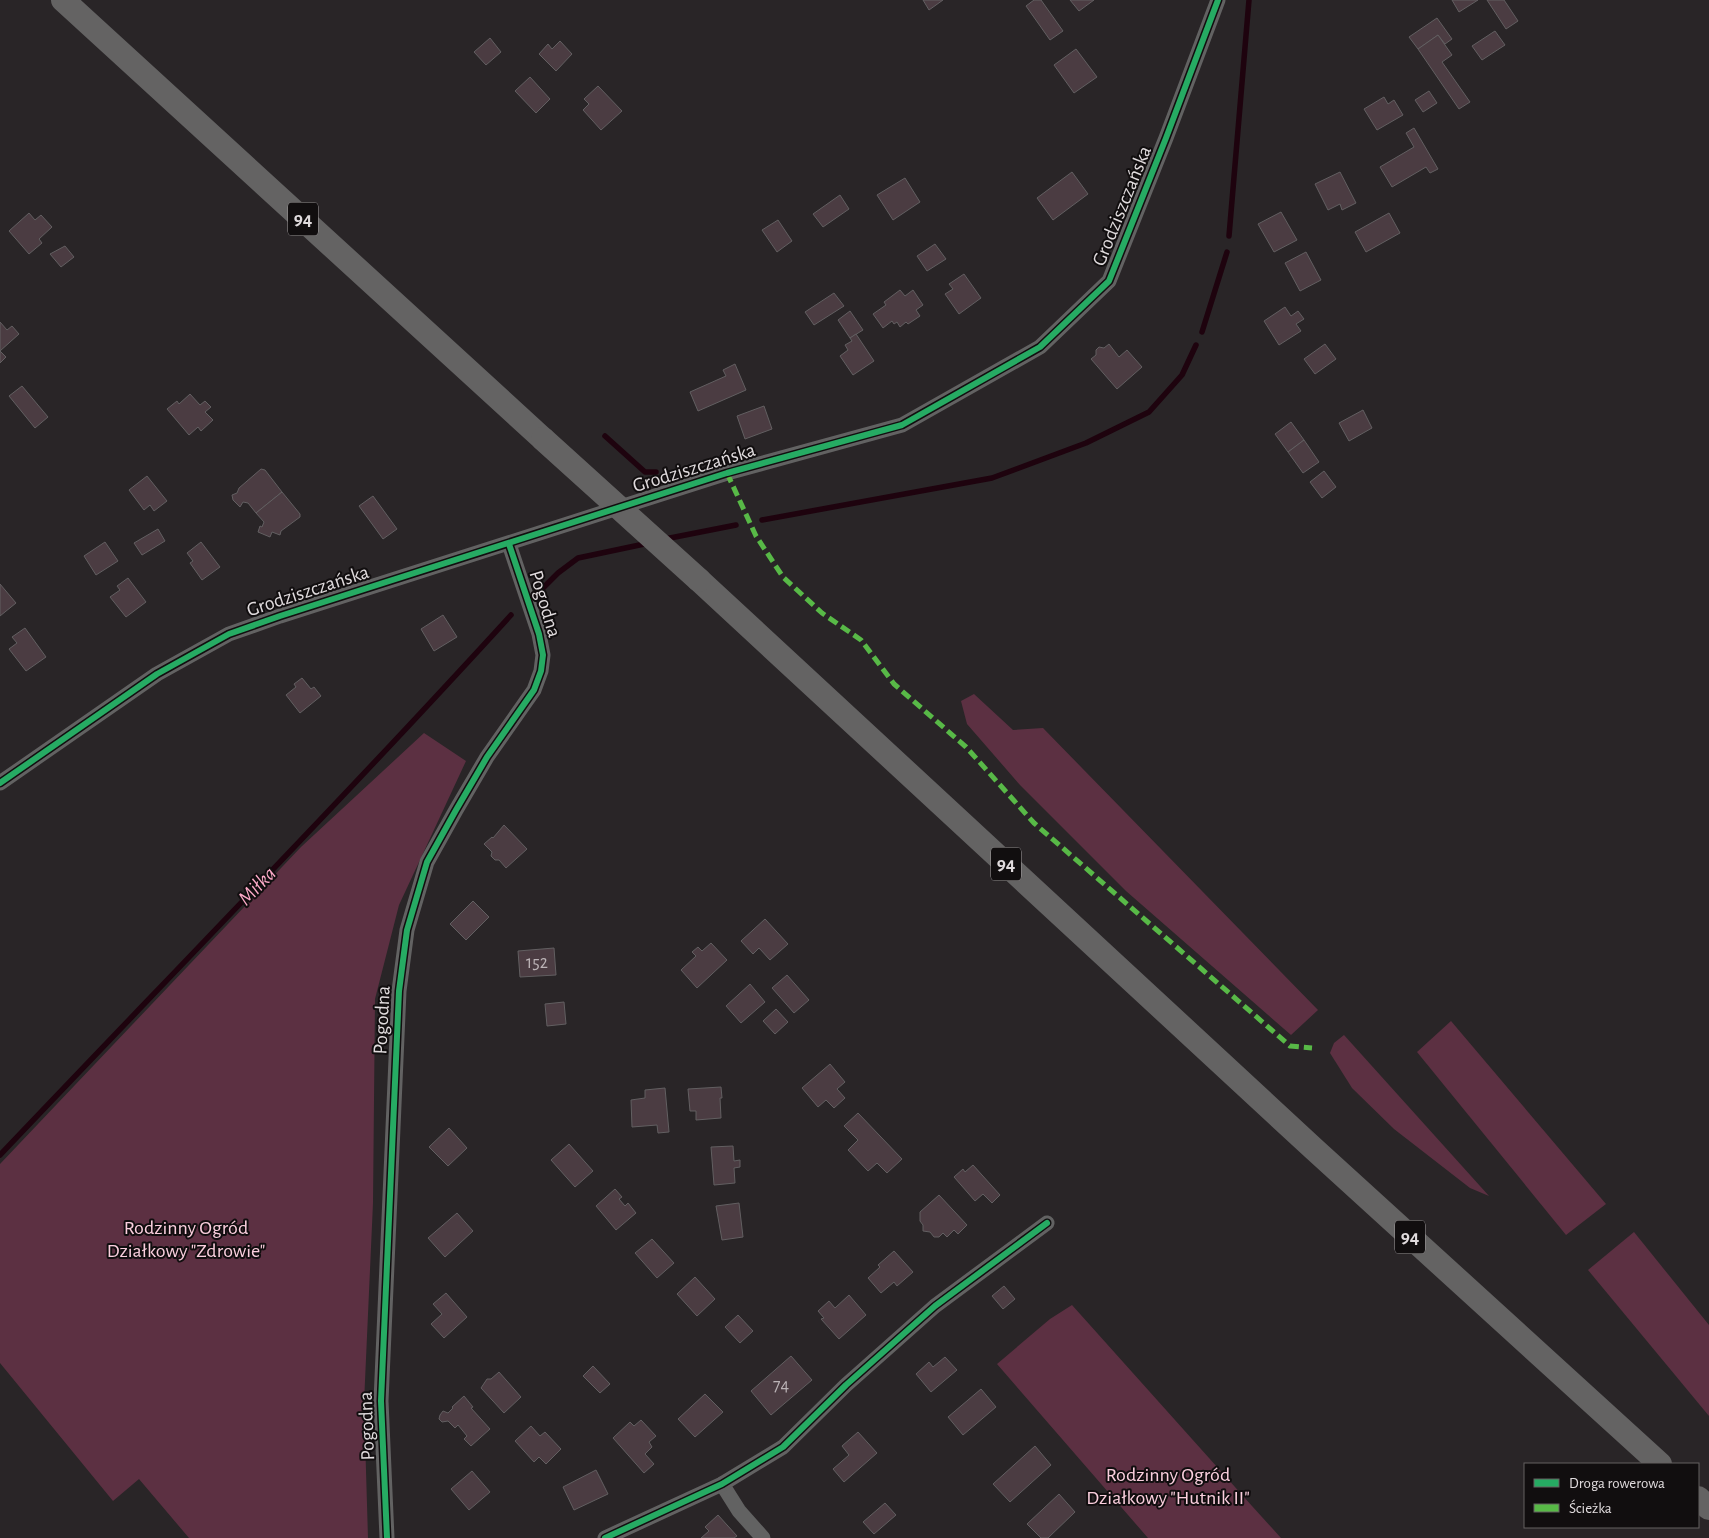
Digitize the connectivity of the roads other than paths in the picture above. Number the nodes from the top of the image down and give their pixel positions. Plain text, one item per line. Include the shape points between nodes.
1 (63, 0) edge
2 (1218, 0) edge
3 (509, 544) junction
4 (0, 783) edge
5 (1047, 1223) dead end
6 (1659, 1463) edge
7 (722, 1484) junction
8 (1699, 1499) edge
9 (1709, 1508) edge
10 (387, 1538) edge
11 (605, 1538) edge
12 (763, 1538) edge

1 - 6 main road, 94, bridge
2 - 3 street, Grodziszczańska via 1109,281 1040,347 902,425 727,473
3 - 4 street, Grodziszczańska via 229,634 157,674
3 - 10 street, Pogodna via 539,634 543,655 541,671 534,690 487,757 427,862 407,930 399,991 381,1401
5 - 7 street via 936,1306 846,1385 783,1447
7 - 11 street
7 - 12 street via 739,1511
8 - 9 main road

